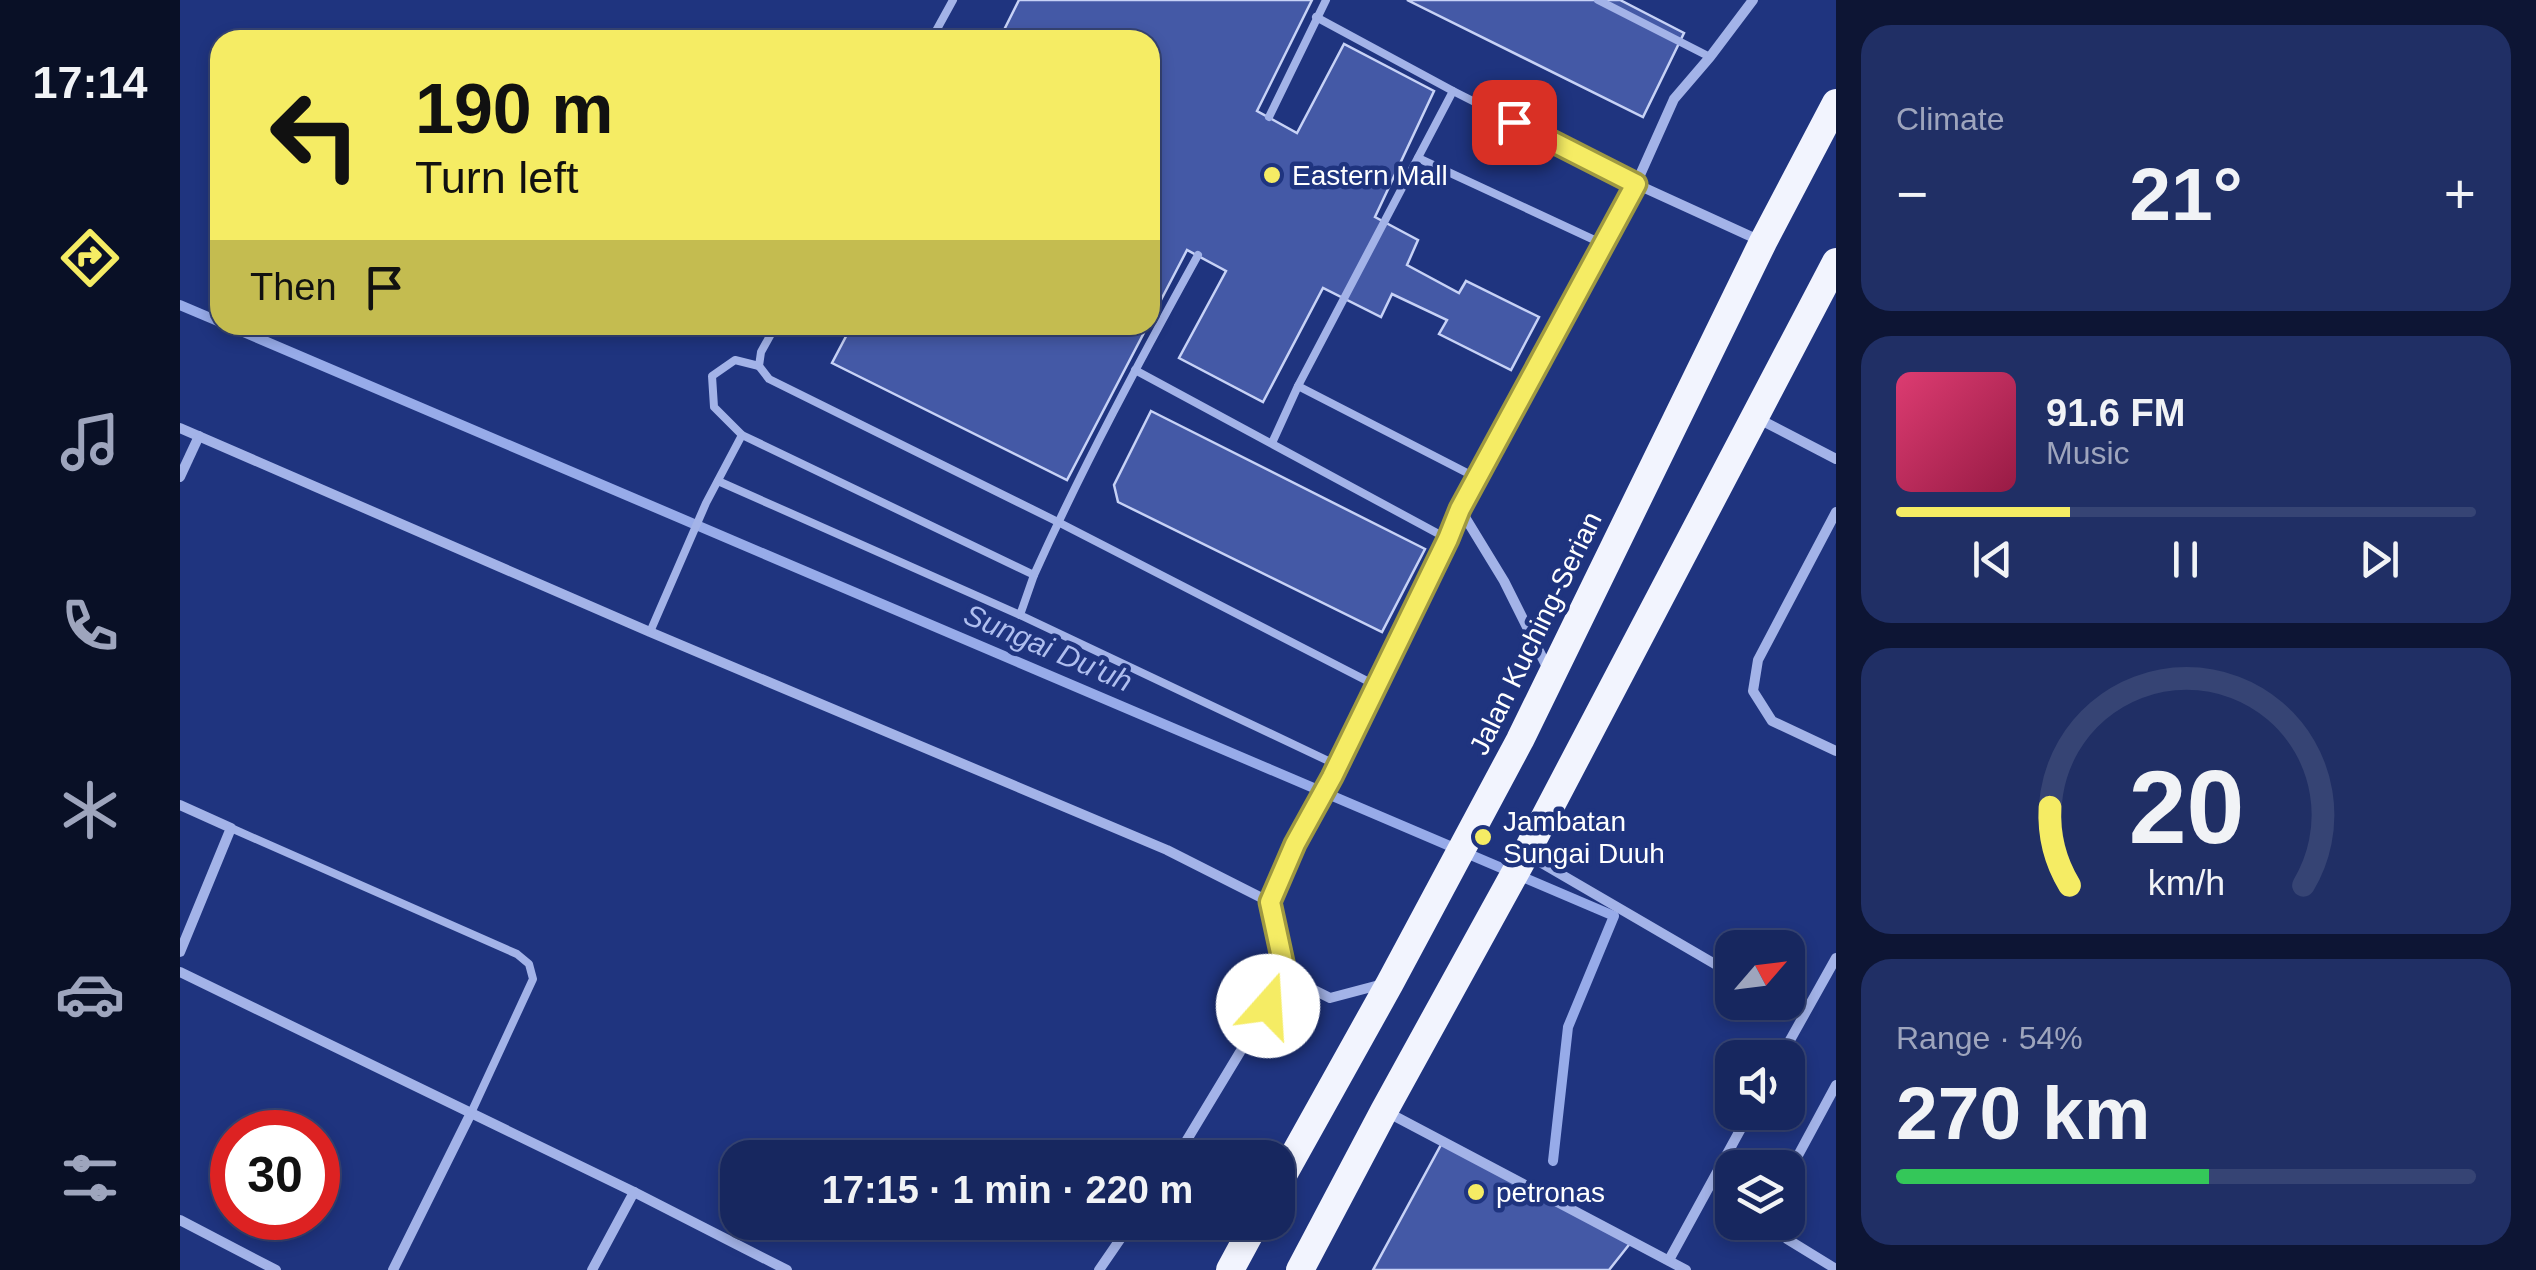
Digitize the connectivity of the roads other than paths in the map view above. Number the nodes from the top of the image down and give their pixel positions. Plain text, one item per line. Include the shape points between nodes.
1 (953, 0) edge
2 (1326, 0) edge
3 (1598, 0) edge
4 (1753, 0) edge
5 (1316, 17) junction
6 (937, 30) edge
7 (1710, 58) junction
8 (1453, 91) junction
9 (1836, 103) edge
10 (1268, 117) dead end
11 (1418, 158) junction
12 (1636, 184) junction
13 (1763, 242) junction
14 (1604, 244) junction
15 (1198, 255) dead end
16 (1836, 262) edge
17 (1160, 324) edge
18 (770, 335) edge
19 (1154, 335) edge
20 (759, 366) junction
21 (1135, 370) junction
22 (1298, 386) junction
23 (1754, 416) junction
24 (180, 428) edge
25 (742, 435) junction
26 (199, 436) junction
27 (1272, 443) junction
28 (1836, 460) edge
29 (180, 477) edge
30 (1477, 478) junction
31 (718, 480) junction
32 (1460, 509) junction
33 (1836, 512) edge
34 (1058, 522) junction
35 (1448, 539) junction
36 (1034, 575) junction
37 (1020, 616) junction
38 (650, 632) junction
39 (1551, 674) junction
40 (1376, 686) junction
41 (1836, 751) edge
42 (1338, 765) junction
43 (180, 805) edge
44 (231, 828) junction
45 (1523, 857) junction
46 (1270, 902) junction
47 (180, 952) edge
48 (1836, 958) edge
49 (1715, 964) edge
50 (180, 972) edge
51 (1832, 973) edge
52 (1286, 976) junction
53 (1390, 982) junction
54 (1805, 1013) edge
55 (1836, 1085) edge
56 (1384, 1111) junction
57 (471, 1113) junction
58 (1740, 1130) edge
59 (1187, 1140) edge
60 (1801, 1150) edge
61 (1295, 1153) edge
62 (634, 1192) junction
63 (180, 1220) edge
64 (1120, 1240) edge
65 (1246, 1240) edge
66 (1787, 1240) edge
67 (1669, 1260) junction
68 (1836, 1269) edge
69 (276, 1270) edge
70 (393, 1270) edge
71 (592, 1270) edge
72 (788, 1270) edge
73 (1099, 1270) edge
74 (1230, 1270) edge
75 (1300, 1270) edge
76 (1686, 1270) edge

1 - 6 lane
2 - 5 lane
3 - 7 lane
4 - 7 street
5 - 8 lane
5 - 10 lane
7 - 12 street via 1674,100
8 - 11 lane
8 - 12 lane
9 - 13 highway, Jalan Kuching-Serian
11 - 14 lane
11 - 22 lane
12 - 13 street
12 - 14 street
13 - 39 highway, Jalan Kuching-Serian
14 - 30 street
15 - 17 lane
16 - 23 highway
18 - 20 lane
19 - 21 lane
20 - 25 lane via 734,360 712,376 714,407
20 - 34 lane via 769,379
21 - 27 lane
21 - 34 lane
22 - 27 lane
22 - 30 lane
23 - 28 street
23 - 45 highway
24 - 26 street
25 - 31 lane
25 - 36 lane
26 - 29 street
26 - 38 street
27 - 35 lane
30 - 32 street
31 - 37 lane
31 - 38 lane
32 - 35 street
32 - 39 street
33 - 41 street via 1758,660 1752,691 1772,721
34 - 36 lane
34 - 40 lane
35 - 40 street
36 - 37 lane
37 - 42 lane
38 - 46 street via 1167,850
39 - 53 highway, Jalan Kuching-Serian
40 - 42 street
42 - 46 street
43 - 44 street
44 - 47 street
44 - 57 lane via 529,964 533,979
45 - 49 street
45 - 56 highway
46 - 52 street
48 - 51 street
50 - 57 street
51 - 54 street
52 - 53 street via 1330,998
52 - 59 street
53 - 61 highway, Jalan Kuching-Serian
55 - 60 street
56 - 67 street
56 - 75 highway
57 - 62 street
57 - 70 street
58 - 67 street
62 - 71 street
62 - 72 street
63 - 69 street
64 - 73 street
65 - 74 highway
66 - 68 street
67 - 76 street

